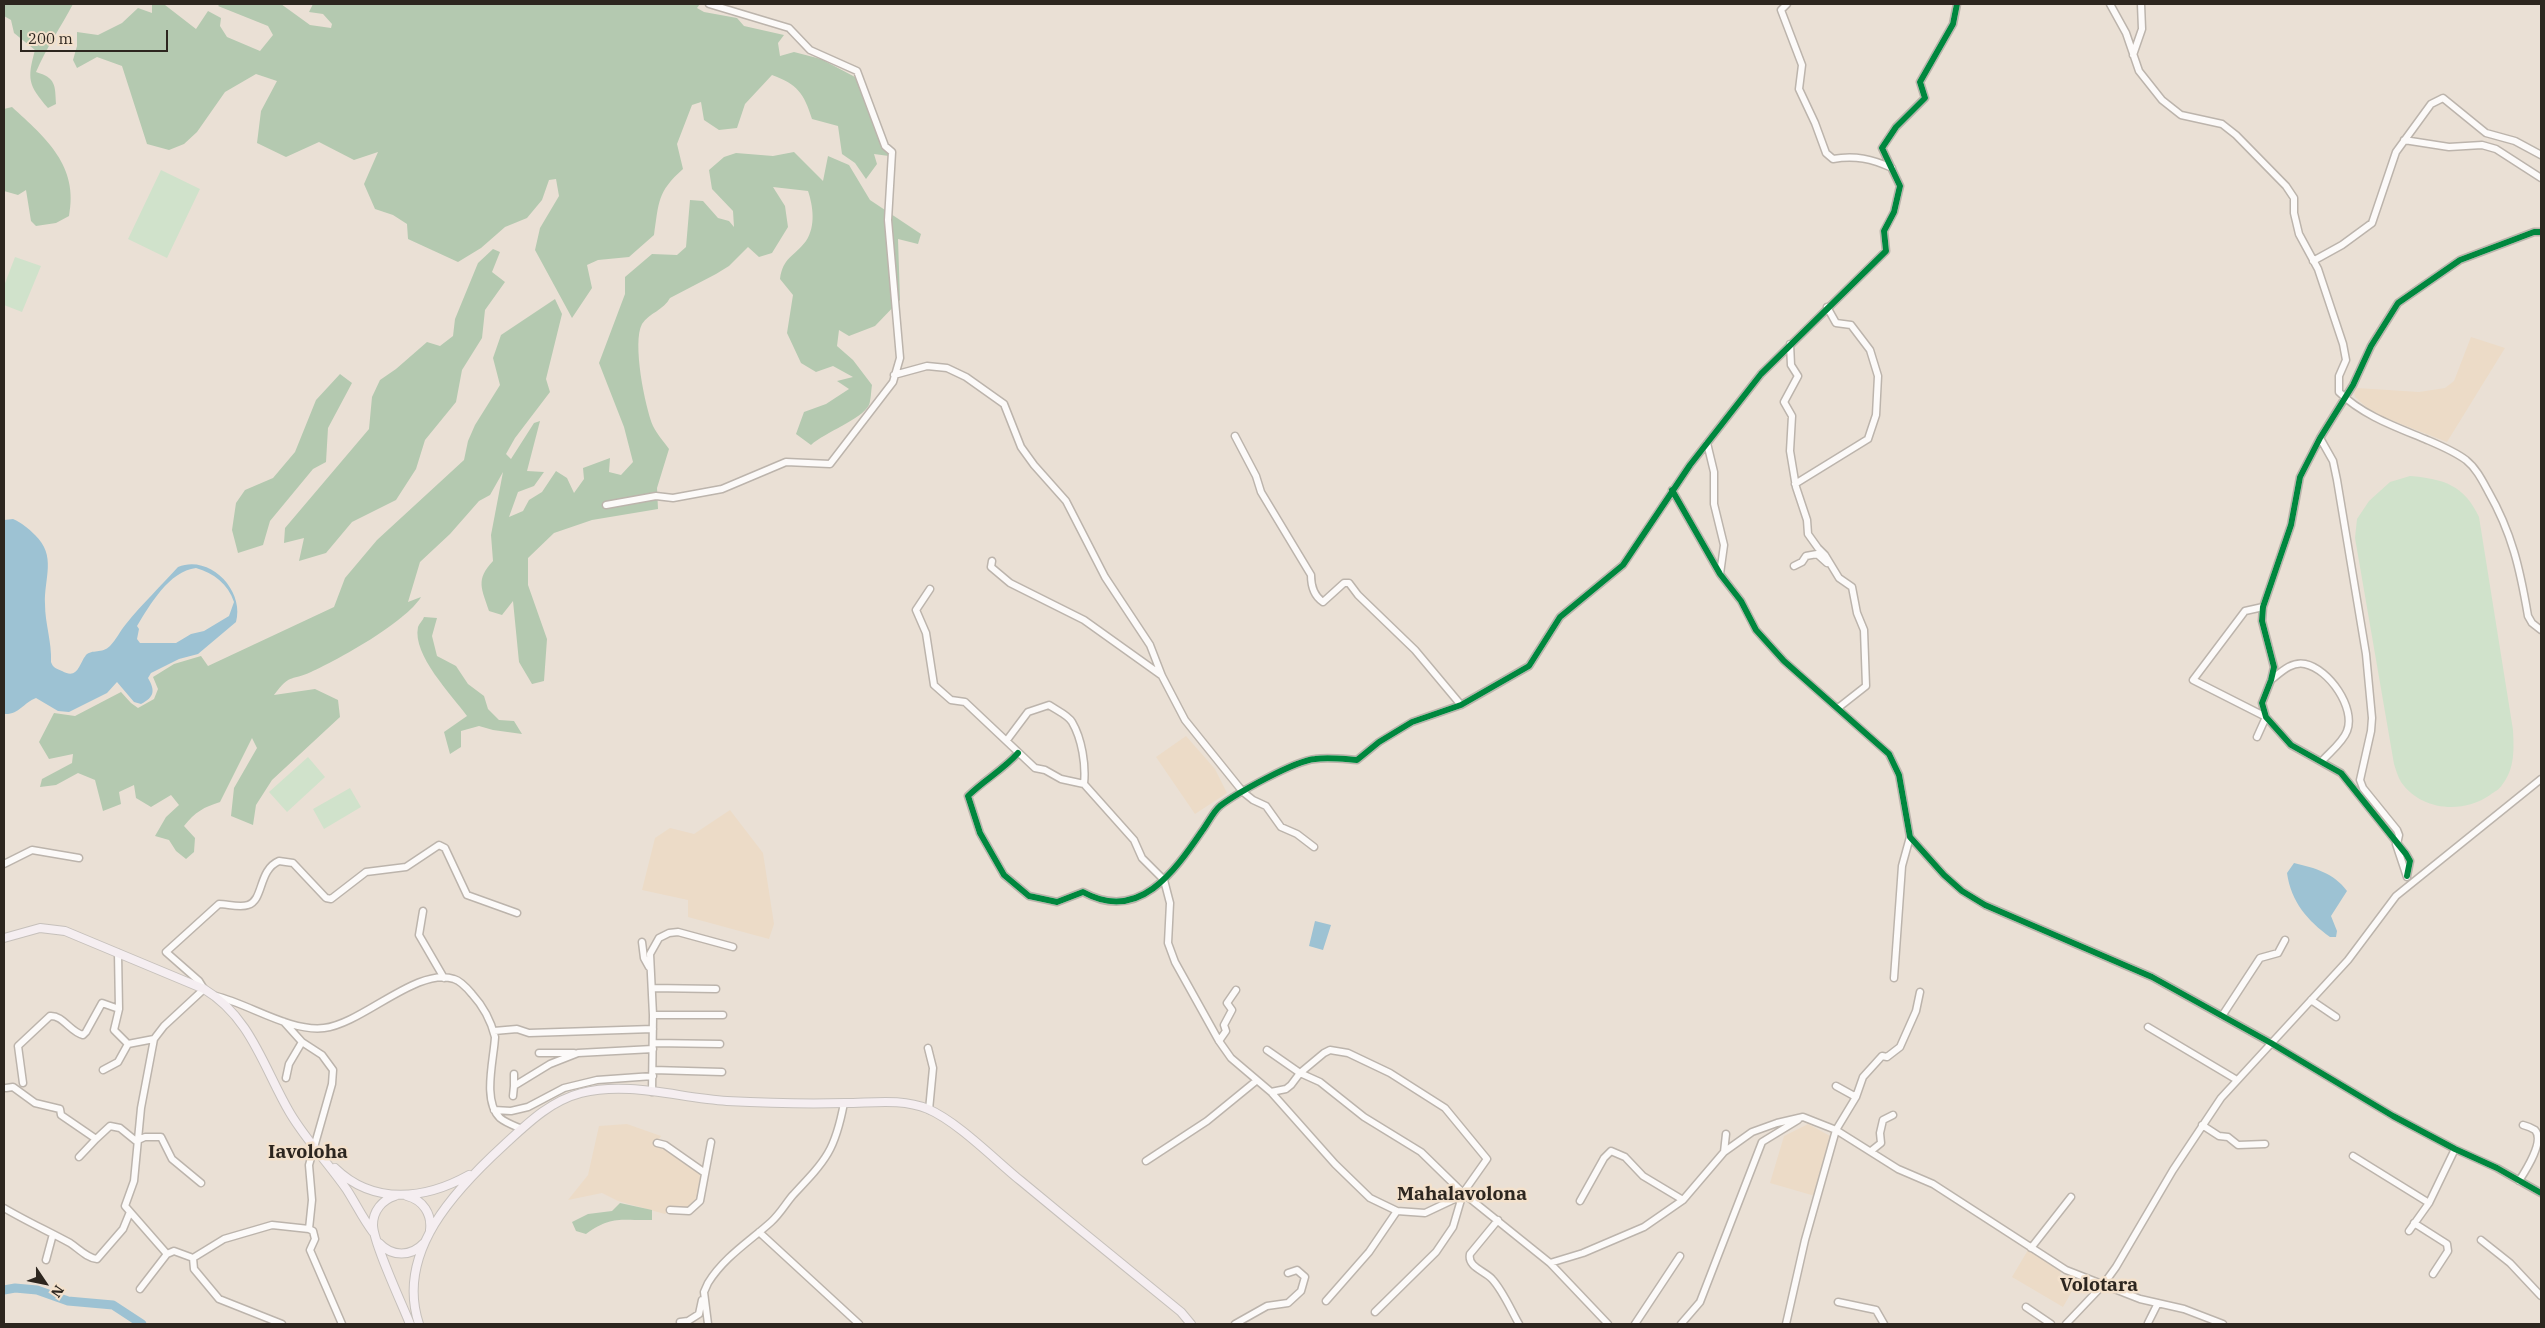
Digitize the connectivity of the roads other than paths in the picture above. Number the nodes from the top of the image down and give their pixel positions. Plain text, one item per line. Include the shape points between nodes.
1 (709, 4) edge
2 (1787, 4) edge
3 (1957, 4) edge
4 (2110, 4) edge
5 (2141, 4) edge
6 (2133, 54) junction
7 (2404, 140) junction
8 (2541, 155) edge
9 (1892, 168) junction
10 (2541, 178) edge
11 (2541, 232) edge
12 (2313, 261) junction
13 (1828, 307) junction
14 (1790, 344) junction
15 (894, 375) junction
16 (2345, 398) junction
17 (1235, 436) dead end
18 (2320, 438) junction
19 (1707, 443) junction
20 (1795, 484) junction
21 (1672, 490) junction
22 (606, 506) dead end
23 (992, 561) dead end
24 (1794, 566) dead end
25 (1830, 566) junction
26 (1720, 574) junction
27 (930, 589) dead end
28 (2263, 607) junction
29 (2541, 630) edge
30 (1162, 676) junction
31 (2271, 680) junction
32 (1461, 705) junction
33 (1838, 708) junction
34 (2266, 717) junction
35 (2257, 737) dead end
36 (1007, 740) junction
37 (1018, 753) junction
38 (2322, 761) junction
39 (2541, 779) edge
40 (1084, 784) junction
41 (1243, 792) junction
42 (1910, 837) junction
43 (2396, 842) junction
44 (1314, 847) dead end
45 (79, 858) dead end
46 (4, 864) edge
47 (1164, 880) junction
48 (2409, 883) junction
49 (423, 912) dead end
50 (517, 913) dead end
51 (4, 938) edge
52 (2285, 940) dead end
53 (642, 942) dead end
54 (733, 948) dead end
55 (118, 953) junction
56 (651, 971) junction
57 (444, 978) junction
58 (1894, 978) dead end
59 (652, 988) junction
60 (204, 989) junction
61 (716, 989) dead end
62 (1236, 990) dead end
63 (1920, 992) dead end
64 (216, 996) junction
65 (2311, 1000) junction
66 (118, 1009) junction
67 (653, 1015) junction
68 (723, 1016) dead end
69 (2222, 1016) junction
70 (2336, 1017) dead end
71 (283, 1020) junction
72 (2148, 1027) dead end
73 (653, 1029) junction
74 (494, 1031) junction
75 (154, 1039) junction
76 (1219, 1041) junction
77 (302, 1042) junction
78 (2271, 1043) junction
79 (128, 1044) junction
80 (720, 1044) dead end
81 (653, 1046) junction
82 (928, 1048) dead end
83 (1267, 1050) dead end
84 (539, 1053) dead end
85 (578, 1053) junction
86 (103, 1070) dead end
87 (722, 1072) dead end
88 (653, 1073) junction
89 (1300, 1073) junction
90 (514, 1074) dead end
91 (286, 1078) dead end
92 (2237, 1080) junction
93 (1256, 1081) junction
94 (23, 1083) dead end
95 (514, 1086) junction
96 (1836, 1086) dead end
97 (6, 1088) dead end
98 (652, 1092) junction
99 (1271, 1092) junction
100 (513, 1096) dead end
101 (1856, 1097) junction
102 (844, 1103) junction
103 (494, 1110) junction
104 (929, 1110) junction
105 (1893, 1115) dead end
106 (1804, 1117) junction
107 (2202, 1125) junction
108 (2523, 1125) dead end
109 (522, 1129) junction
110 (1836, 1130) junction
111 (1726, 1134) dead end
112 (96, 1140) junction
113 (136, 1141) junction
114 (711, 1142) dead end
115 (657, 1143) dead end
116 (2265, 1144) dead end
117 (2455, 1149) junction
118 (317, 1150) junction
119 (1871, 1151) junction
120 (1724, 1152) junction
121 (2353, 1156) dead end
122 (79, 1157) dead end
123 (1146, 1161) dead end
124 (476, 1171) junction
125 (706, 1173) junction
126 (2519, 1181) junction
127 (201, 1183) dead end
128 (2541, 1193) edge
129 (1462, 1195) junction
130 (402, 1196) junction
131 (2071, 1197) dead end
132 (1682, 1200) junction
133 (1580, 1201) dead end
134 (2429, 1203) junction
135 (4, 1208) edge
136 (670, 1210) dead end
137 (1397, 1211) junction
138 (130, 1212) junction
139 (1498, 1220) junction
140 (2414, 1223) junction
141 (309, 1229) junction
142 (2409, 1231) dead end
143 (429, 1232) junction
144 (759, 1232) junction
145 (53, 1234) junction
146 (375, 1235) junction
147 (2481, 1240) dead end
148 (425, 1241) junction
149 (2031, 1248) junction
150 (167, 1254) junction
151 (1680, 1256) dead end
152 (193, 1258) junction
153 (46, 1260) dead end
154 (1550, 1262) junction
155 (1288, 1273) dead end
156 (2433, 1274) dead end
157 (2103, 1285) junction
158 (140, 1289) dead end
159 (704, 1292) junction
160 (2541, 1296) edge
161 (1326, 1301) dead end
162 (1838, 1302) dead end
163 (2157, 1304) junction
164 (2026, 1307) dead end
165 (1375, 1312) dead end
166 (680, 1322) dead end
167 (2148, 1323) dead end
168 (282, 1324) edge
169 (342, 1324) edge
170 (410, 1324) edge
171 (419, 1324) edge
172 (708, 1324) edge
173 (859, 1324) edge
174 (1191, 1324) edge
175 (1235, 1324) edge
176 (1519, 1324) edge
177 (1608, 1324) edge
178 (1635, 1324) edge
179 (1681, 1324) edge
180 (1786, 1324) edge
181 (1884, 1324) edge
182 (2051, 1324) edge
183 (2066, 1324) edge
184 (2223, 1324) edge

1 - 15 street via 789,28 810,50 857,71 861,78 884,146 892,152 888,220 900,358
2 - 9 street via 1781,10 1802,65 1799,89 1826,153 1833,159 1846,156 1872,159
3 - 9 street via 1953,24 1920,82 1925,98 1896,127 1882,148
4 - 6 street
5 - 6 street via 2142,29
6 - 12 street via 2139,71 2162,100 2181,115 2222,124 2286,186 2294,198 2299,234
7 - 8 street via 2431,104 2443,98 2486,133 2515,141
7 - 10 street via 2449,147 2482,145
7 - 12 street via 2396,152 2372,223
9 - 13 street via 1900,186 1894,212 1884,231 1886,251
11 - 16 street via 2460,260 2398,303 2370,346
12 - 16 street via 2343,344 2346,360 2339,376 2339,392
13 - 14 street
13 - 20 street via 1836,323 1851,325 1870,350 1878,376 1876,415 1868,439
14 - 19 street via 1761,374
14 - 20 street via 1791,366 1798,376 1784,402 1792,416 1790,451
15 - 22 street via 893,382 830,464 786,462 722,489 673,498 656,496
15 - 30 street via 927,366 948,368 1004,404 1021,446 1066,501 1105,577 1150,645
16 - 18 street
16 - 29 street via 2392,425 2443,447 2467,461 2477,472 2502,514 2519,564 2528,616
17 - 32 street via 1261,492 1311,575 1318,599 1323,602 1344,583 1349,583 1415,650
18 - 28 street via 2300,478 2292,525
18 - 43 street via 2337,480 2366,654 2371,731 2360,780 2397,830
19 - 21 street
19 - 26 street via 1714,472 1714,504 1724,546
20 - 25 street via 1807,520 1808,534
21 - 26 street
21 - 32 street via 1623,564 1560,617 1529,666
23 - 30 street via 991,567 1010,583 1084,620
24 - 25 street via 1806,556 1817,554
25 - 33 street via 1852,587 1864,630 1866,686
26 - 33 street via 1741,601 1756,630 1784,661
27 - 36 street via 916,610 926,633 934,685 951,700 965,702
28 - 31 street via 2262,621 2274,667
28 - 34 street via 2244,611 2193,680
30 - 41 street via 1185,720
31 - 34 street via 2262,703
31 - 38 street via 2288,666 2305,664 2323,674 2343,696 2349,716 2347,733
32 - 41 street via 1412,722 1357,760 1314,759 1273,774
33 - 42 street via 1890,754 1896,765
34 - 35 street
34 - 38 street via 2292,745
36 - 37 street
36 - 40 street via 1028,712 1049,705 1071,720 1080,742 1086,773
37 - 40 street via 1035,768
37 - 47 street via 968,796 980,833 1004,875 1029,896 1057,902 1082,892 1099,900 1136,899
38 - 43 street via 2350,783
39 - 48 street
40 - 47 street via 1134,840 1142,858
41 - 44 street via 1266,806 1281,827
41 - 47 street via 1218,807
42 - 58 street via 1902,866
42 - 69 street via 1944,875 1985,905 2152,978
43 - 48 street
45 - 46 street via 32,850
47 - 76 street via 1170,903 1168,943 1175,962
48 - 65 street via 2381,914 2348,960
49 - 57 street via 419,935
50 - 60 street via 467,895 444,848 439,845 406,867 366,872 331,899 326,898 293,864 279,861 268,868 253,902 247,906 219,904 166,952
51 - 55 main road via 49,928 66,931
52 - 69 street via 2278,953 2260,958
53 - 56 street via 644,958
54 - 56 street via 678,932 669,933 659,938 650,954
55 - 60 main road
55 - 66 street
56 - 59 street
57 - 71 street via 419,984 366,1012 325,1028 297,1026
57 - 74 street via 454,979 471,992
59 - 61 street
59 - 67 street
60 - 64 main road
60 - 75 street
62 - 76 street via 1227,1003 1232,1012
63 - 101 street via 1900,1047 1872,1065 1863,1077
64 - 71 street
64 - 118 main road via 236,1015 255,1042 288,1109
65 - 70 street
65 - 78 street
66 - 79 street via 114,1030
66 - 94 street via 102,1003 83,1035 71,1030 59,1018 50,1016 18,1046
67 - 68 street
67 - 73 street
69 - 78 street
71 - 77 street
72 - 92 street
73 - 74 street
73 - 81 street
74 - 103 street via 490,1092
75 - 79 street
75 - 113 street
76 - 93 street via 1231,1058
77 - 91 street via 289,1064
77 - 118 street via 322,1055 333,1070
78 - 92 street
78 - 117 street
79 - 86 street via 118,1062
80 - 81 street
81 - 85 street
81 - 88 street
82 - 104 street via 934,1068
83 - 89 street
84 - 85 street
85 - 95 street via 550,1064
87 - 88 street
88 - 98 street
88 - 103 street via 597,1080 564,1088 528,1107
89 - 99 street via 1286,1089
89 - 129 street via 1320,1082 1364,1117 1421,1152
89 - 129 street via 1324,1053 1340,1051 1390,1073 1445,1108 1487,1160
90 - 95 street
92 - 107 street
93 - 99 street
93 - 123 street via 1207,1121
95 - 100 street
96 - 101 street
97 - 112 street via 13,1088 35,1103 60,1109 61,1115
98 - 102 main road via 726,1101
98 - 109 main road via 618,1088 579,1094 550,1106
99 - 137 street via 1363,1191 1380,1204
101 - 110 street
102 - 104 main road via 898,1103
102 - 144 street via 838,1134 825,1160
103 - 109 street via 501,1119
104 - 174 main road via 974,1141 1181,1312
105 - 119 street via 1884,1120 1881,1143
106 - 110 street
106 - 120 street via 1752,1132
106 - 179 street via 1762,1142 1700,1302
107 - 116 street via 2238,1145
107 - 157 street
108 - 126 street via 2535,1130 2540,1144
109 - 124 main road
110 - 119 street
110 - 180 street via 1805,1240
111 - 120 street
112 - 113 street via 110,1126 120,1128
112 - 122 street
113 - 127 street via 146,1136 161,1137 172,1159
113 - 138 street via 134,1181 125,1206
114 - 125 street
115 - 125 street
117 - 126 street
117 - 134 street
118 - 130 main road via 339,1173 365,1188 376,1193
118 - 141 street via 309,1165 312,1200
118 - 146 main road
119 - 149 street via 1898,1169 1933,1184
120 - 132 street
121 - 134 street
124 - 130 main road via 438,1190
124 - 143 main road
125 - 136 street via 700,1201 689,1210
126 - 128 street
129 - 137 street via 1425,1213
129 - 139 street
129 - 165 street via 1453,1227 1436,1252
130 - 143 main road via 417,1200 424,1206 430,1219
130 - 146 main road via 387,1200 380,1206 373,1218
131 - 149 street
132 - 133 street via 1643,1176 1625,1157 1611,1151
132 - 154 street via 1644,1227 1583,1253
134 - 140 street
135 - 145 street
137 - 161 street via 1369,1252
138 - 145 street via 124,1229 97,1259
138 - 150 street
139 - 154 street
139 - 176 street via 1469,1259 1492,1280
140 - 142 street
140 - 156 street via 2447,1244 2448,1251
141 - 152 street via 272,1225 224,1239
141 - 169 street via 315,1239 310,1250
143 - 148 main road
144 - 159 street via 751,1236 712,1276
144 - 173 street
145 - 153 street
146 - 148 main road via 386,1249 400,1254 414,1251
146 - 170 main road
147 - 160 street via 2504,1257
148 - 171 main road via 414,1279
149 - 157 street via 2066,1270
150 - 152 street via 181,1252
150 - 158 street
151 - 178 street
152 - 168 street via 194,1269 219,1300
154 - 177 street
155 - 175 street via 1296,1270 1305,1277 1305,1284 1296,1298 1284,1305 1268,1306
157 - 163 street
157 - 183 street
159 - 166 street via 699,1314
159 - 172 street
162 - 181 street via 1876,1310
163 - 167 street
163 - 184 street via 2184,1309
164 - 182 street

